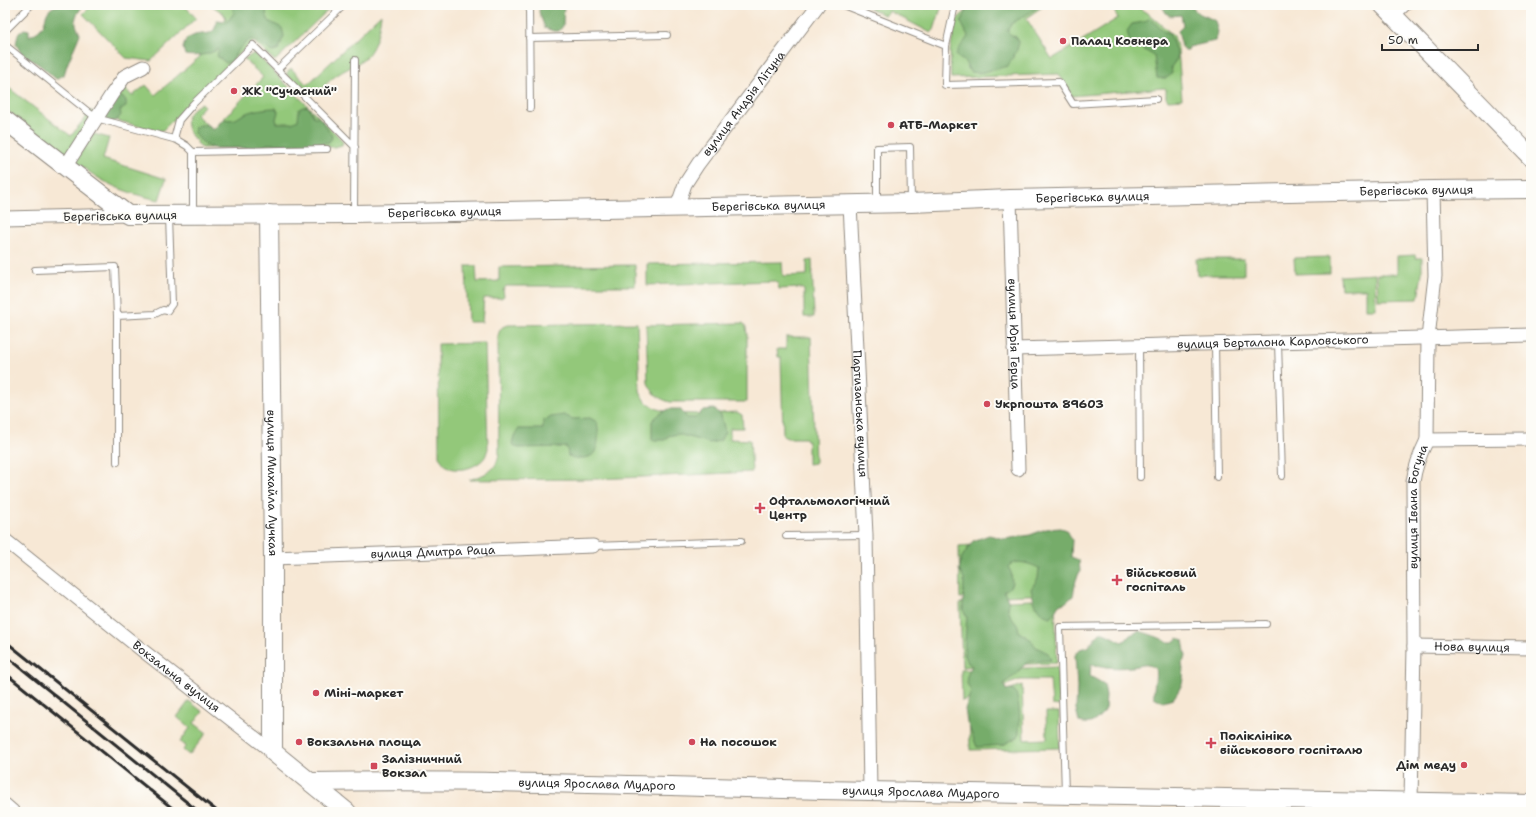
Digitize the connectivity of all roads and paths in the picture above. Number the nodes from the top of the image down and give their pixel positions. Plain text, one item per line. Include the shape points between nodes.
1 (31, 5) edge
2 (344, 5) edge
3 (529, 5) edge
4 (818, 5) edge
5 (843, 5) edge
6 (954, 5) edge
7 (1409, 5) edge
8 (1390, 11) edge
9 (5, 31) edge
10 (667, 35) dead end
11 (529, 38) junction
12 (5, 45) edge
13 (946, 46) junction
14 (355, 60) dead end
15 (143, 67) dead end
16 (278, 69) junction
17 (1156, 99) dead end
18 (530, 108) dead end
19 (96, 118) junction
20 (5, 120) edge
21 (174, 139) junction
22 (355, 147) junction
23 (327, 149) dead end
24 (193, 152) junction
25 (1531, 156) edge
26 (65, 167) junction
27 (1531, 189) edge
28 (1433, 190) junction
29 (1010, 199) junction
30 (877, 203) junction
31 (911, 203) junction
32 (850, 204) junction
33 (677, 207) junction
34 (269, 214) junction
35 (354, 214) junction
36 (128, 215) junction
37 (169, 215) junction
38 (193, 215) junction
39 (5, 218) edge
40 (35, 270) dead end
41 (116, 316) junction
42 (1531, 335) edge
43 (1428, 338) junction
44 (1278, 342) junction
45 (1215, 344) junction
46 (1140, 346) junction
47 (1014, 349) junction
48 (1530, 439) dead end
49 (1427, 440) junction
50 (117, 462) dead end
51 (1018, 469) dead end
52 (1282, 476) dead end
53 (1140, 477) dead end
54 (1217, 477) dead end
55 (866, 535) junction
56 (786, 536) dead end
57 (5, 540) edge
58 (741, 541) dead end
59 (593, 546) joint
60 (273, 558) junction
61 (1266, 624) dead end
62 (1414, 646) junction
63 (1531, 648) edge
64 (273, 752) junction
65 (311, 782) junction
66 (870, 792) junction
67 (1065, 795) junction
68 (1411, 801) junction
69 (1531, 804) edge
70 (5, 805) edge
71 (13, 812) edge
72 (347, 812) edge

1 - 9 lane
2 - 16 lane
3 - 11 lane
4 - 33 street, вулиця Андрія Літуна via 698,164 685,184
5 - 13 lane
6 - 13 lane
7 - 8 lane
8 - 25 street
10 - 11 lane
11 - 18 lane
12 - 19 lane
13 - 17 lane via 945,85 1060,82 1073,104
14 - 22 lane
15 - 19 street via 125,76
16 - 21 lane via 253,44 179,120
16 - 22 lane
19 - 21 lane
19 - 26 street
20 - 26 street
21 - 24 lane
22 - 35 lane
23 - 24 lane
24 - 38 lane
26 - 36 street
27 - 28 street, Берегівська вулиця
28 - 29 street, Берегівська вулиця
28 - 43 street, вулиця Івана Богуна via 1435,276
29 - 31 street, Берегівська вулиця
29 - 47 street, вулиця Юрія Герца
30 - 31 street, Берегівська вулиця
30 - 31 lane via 877,148 910,148
30 - 32 street, Берегівська вулиця
32 - 33 street, Берегівська вулиця
32 - 55 street, Партизанська вулиця
33 - 35 street, Берегівська вулиця
34 - 35 street, Берегівська вулиця
34 - 38 street, Берегівська вулиця
34 - 60 street, вулиця Михайла Лучкая
36 - 37 street, Берегівська вулиця
36 - 39 street, Берегівська вулиця
37 - 38 street, Берегівська вулиця
37 - 41 lane via 172,304 170,308 155,314
40 - 41 lane via 115,267
41 - 50 lane
42 - 43 street, вулиця Берталона Карловського
43 - 44 street, вулиця Берталона Карловського
43 - 49 street, вулиця Івана Богуна
44 - 45 street, вулиця Берталона Карловського
44 - 52 lane
45 - 46 street, вулиця Берталона Карловського
45 - 54 lane
46 - 47 street, вулиця Берталона Карловського
46 - 53 lane
47 - 51 street, вулиця Юрія Герца
48 - 49 street
49 - 62 street, вулиця Івана Богуна via 1415,468 1413,482
55 - 56 lane
55 - 66 street, Партизанська вулиця
57 - 64 street, Вокзальна вулиця
58 - 59 lane
59 - 60 street, вулиця Дмитра Раца
60 - 64 street, вулиця Михайла Лучкая
61 - 67 lane via 1060,627
62 - 63 street, Нова вулиця
62 - 68 street, вулиця Івана Богуна
64 - 65 street, Вокзальна вулиця
65 - 66 street, вулиця Ярослава Мудрого via 620,784
65 - 72 street, Вокзальна вулиця
66 - 67 street, вулиця Ярослава Мудрого
67 - 68 street, вулиця Ярослава Мудрого
68 - 69 street, вулиця Ярослава Мудрого
70 - 71 street

